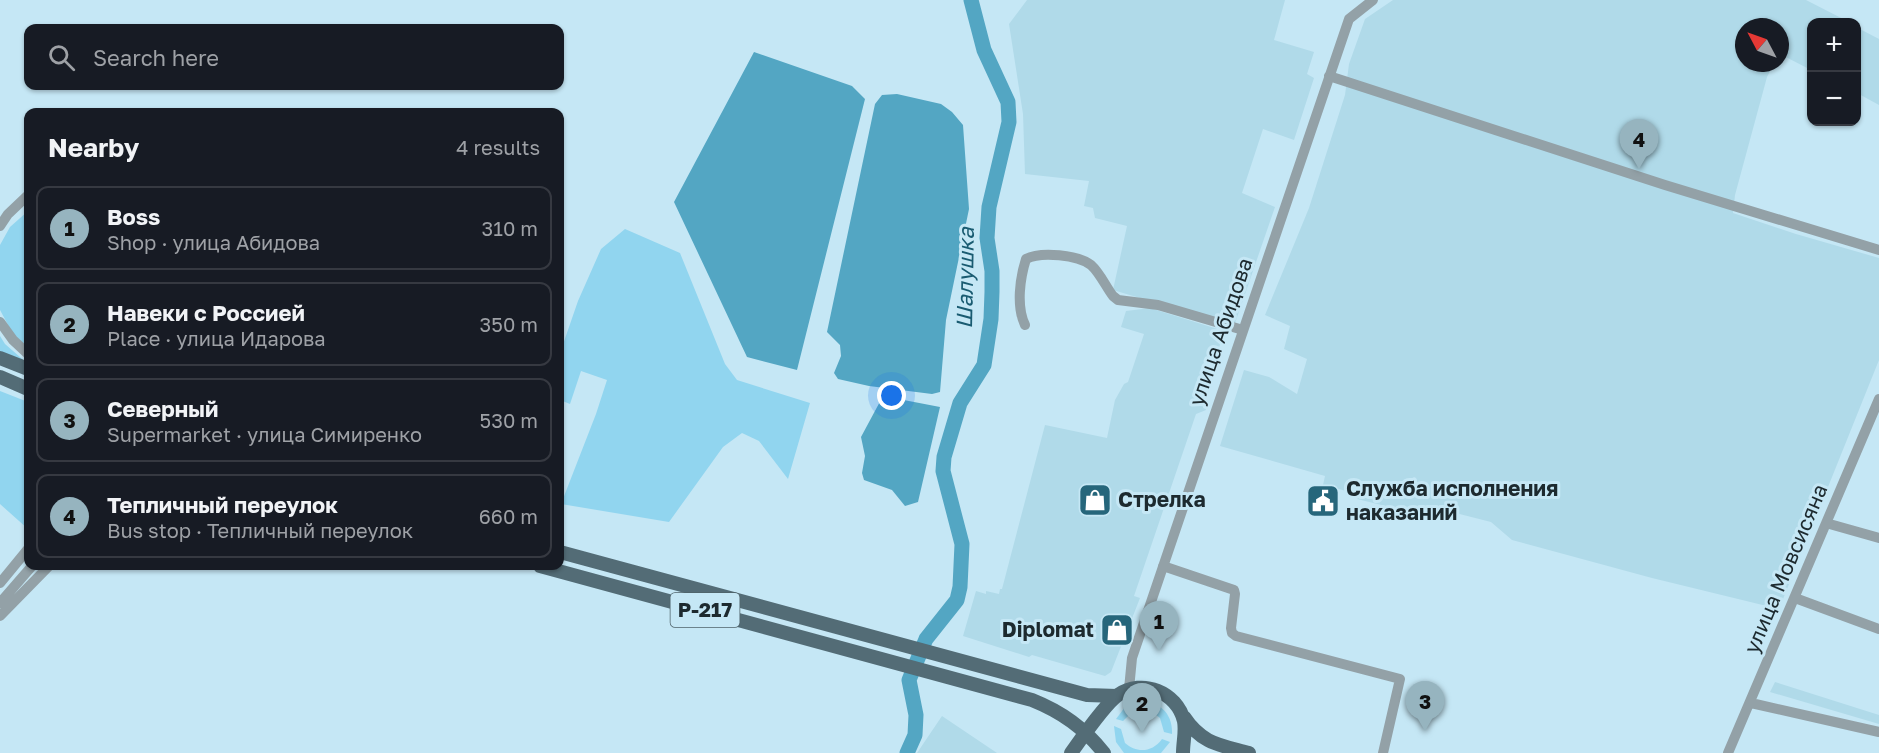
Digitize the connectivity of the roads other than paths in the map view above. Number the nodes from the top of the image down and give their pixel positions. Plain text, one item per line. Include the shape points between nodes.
1 (1373, 0) edge
2 (1329, 76) junction
3 (24, 199) edge
4 (0, 226) edge
5 (1879, 250) edge
6 (0, 322) edge
7 (1025, 325) dead end
8 (1243, 330) junction
9 (24, 350) edge
10 (0, 358) edge
11 (24, 367) edge
12 (4, 379) edge
13 (24, 389) edge
14 (1879, 399) edge
15 (1826, 523) junction
16 (1879, 538) edge
17 (564, 553) edge
18 (24, 554) edge
19 (1163, 566) junction
20 (29, 570) edge
21 (45, 570) edge
22 (554, 570) edge
23 (0, 583) edge
24 (1795, 598) junction
25 (0, 603) edge
26 (0, 616) edge
27 (1879, 629) edge
28 (1118, 697) junction
29 (1751, 703) junction
30 (1181, 712) junction
31 (1879, 732) edge
32 (1087, 733) junction
33 (1182, 750) edge
34 (1071, 753) edge
35 (1105, 753) edge
36 (1249, 753) edge
37 (1383, 753) edge
38 (1728, 753) edge

1 - 2 street, улица Абидова via 1350,17
2 - 5 street
2 - 8 street, улица Абидова
3 - 4 street
6 - 9 street
7 - 8 street via 1020,305 1026,259 1061,256 1091,265 1118,300 1158,305
8 - 19 street, улица Абидова
10 - 11 main road
12 - 13 main road
14 - 15 street, улица Мовсисяна
15 - 16 street
15 - 24 street, улица Мовсисяна
17 - 28 main road, Р-217 via 1087,695
18 - 23 street
19 - 28 street, улица Абидова
19 - 37 street via 1234,590 1231,628 1236,636 1400,679
20 - 25 street
21 - 26 street
22 - 32 main road, Р-217 via 1040,703
24 - 27 street
24 - 29 street, улица Мовсисяна
28 - 30 main road, Р-217 via 1142,688 1159,692
28 - 32 main road
28 - 35 main road via 1099,725
29 - 31 street
29 - 38 street, улица Мовсисяна
30 - 33 main road via 1185,733
30 - 36 main road, Р-217 via 1200,736
32 - 34 main road
32 - 35 main road

